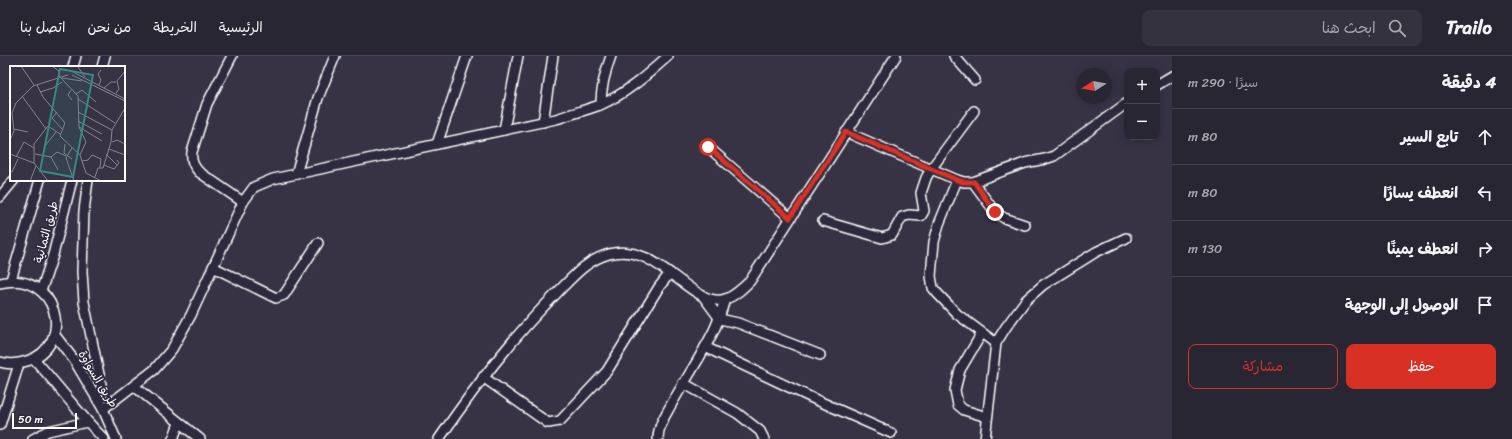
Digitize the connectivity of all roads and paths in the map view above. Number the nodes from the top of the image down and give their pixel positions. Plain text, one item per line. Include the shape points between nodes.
1 (76, 56) edge
2 (105, 56) edge
3 (232, 56) edge
4 (335, 56) edge
5 (467, 56) edge
6 (518, 56) edge
7 (553, 56) edge
8 (611, 56) edge
9 (668, 56) edge
10 (896, 56) edge
11 (954, 56) edge
12 (73, 66) edge
13 (102, 66) edge
14 (1172, 76) edge
15 (975, 80) dead end
16 (1160, 83) edge
17 (601, 104) junction
18 (1126, 104) edge
19 (974, 111) dead end
20 (543, 122) junction
21 (504, 130) junction
22 (846, 132) junction
23 (437, 144) junction
24 (708, 147) dead end
25 (931, 169) junction
26 (296, 174) junction
27 (957, 180) junction
28 (13, 181) edge
29 (40, 181) edge
30 (72, 181) edge
31 (88, 181) edge
32 (974, 182) junction
33 (0, 197) edge
34 (243, 202) junction
35 (790, 218) junction
36 (823, 221) dead end
37 (1025, 225) dead end
38 (1126, 238) dead end
39 (318, 243) dead end
40 (213, 267) junction
41 (670, 273) junction
42 (11, 280) junction
43 (0, 283) edge
44 (41, 291) junction
45 (703, 296) junction
46 (725, 299) junction
47 (720, 319) junction
48 (982, 333) junction
49 (54, 334) junction
50 (996, 343) junction
51 (705, 348) junction
52 (820, 355) dead end
53 (34, 359) junction
54 (0, 362) edge
55 (20, 364) junction
56 (483, 377) junction
57 (683, 383) junction
58 (134, 386) junction
59 (102, 406) junction
60 (987, 417) junction
61 (87, 422) junction
62 (179, 423) junction
63 (0, 425) edge
64 (891, 434) dead end
65 (33, 439) edge
66 (104, 439) edge
67 (116, 439) edge
68 (173, 439) edge
69 (200, 439) edge
70 (439, 439) edge
71 (658, 439) edge
72 (764, 439) edge
73 (985, 439) edge

1 - 12 street
2 - 13 street
3 - 34 street via 207,104 191,160 199,172
4 - 26 street via 318,98
5 - 23 street
6 - 21 street
7 - 20 street
8 - 17 street via 601,91
9 - 17 street via 635,84
10 - 22 street
11 - 15 street
14 - 16 street
17 - 20 street
18 - 32 street via 1054,156 1025,163
19 - 25 street
20 - 21 street
21 - 23 street
22 - 25 street
22 - 35 street
23 - 26 street
24 - 35 street
25 - 27 street
25 - 36 street via 921,193 924,211 921,216 902,217 892,235 882,238
26 - 34 street via 273,178 254,186
27 - 32 street
27 - 48 street via 934,242 931,276 936,294
28 - 33 street
29 - 42 street
30 - 44 street, طريق الثمانية
31 - 59 street via 82,272 84,302 101,384
32 - 37 street via 995,212
34 - 40 street
35 - 46 street via 750,281 739,292
38 - 50 street via 1096,252 1043,285 1026,300
39 - 40 street via 284,295 276,298
40 - 58 street via 172,349 154,370
41 - 45 street
41 - 56 street via 651,259 629,252 617,252 595,259 576,274 537,314
41 - 56 street via 607,371 560,422 548,423
42 - 43 street
42 - 44 street via 22,281
44 - 49 street via 54,311
45 - 46 street
45 - 47 street
46 - 47 street
47 - 51 street
47 - 52 street via 738,323
48 - 50 street
48 - 60 street via 960,370 955,390 958,405 964,410
49 - 53 street via 43,352
49 - 59 street, طريق السواوة via 74,360
50 - 60 street
51 - 57 street
51 - 64 street
53 - 55 street
53 - 61 street
54 - 55 street
55 - 63 street
56 - 70 street
57 - 71 street via 662,423
57 - 72 street via 737,413 760,430
58 - 59 street
58 - 62 street
59 - 67 street, طريق السواوة
60 - 73 street
61 - 65 street via 48,431
61 - 66 street
62 - 68 street
62 - 69 street

